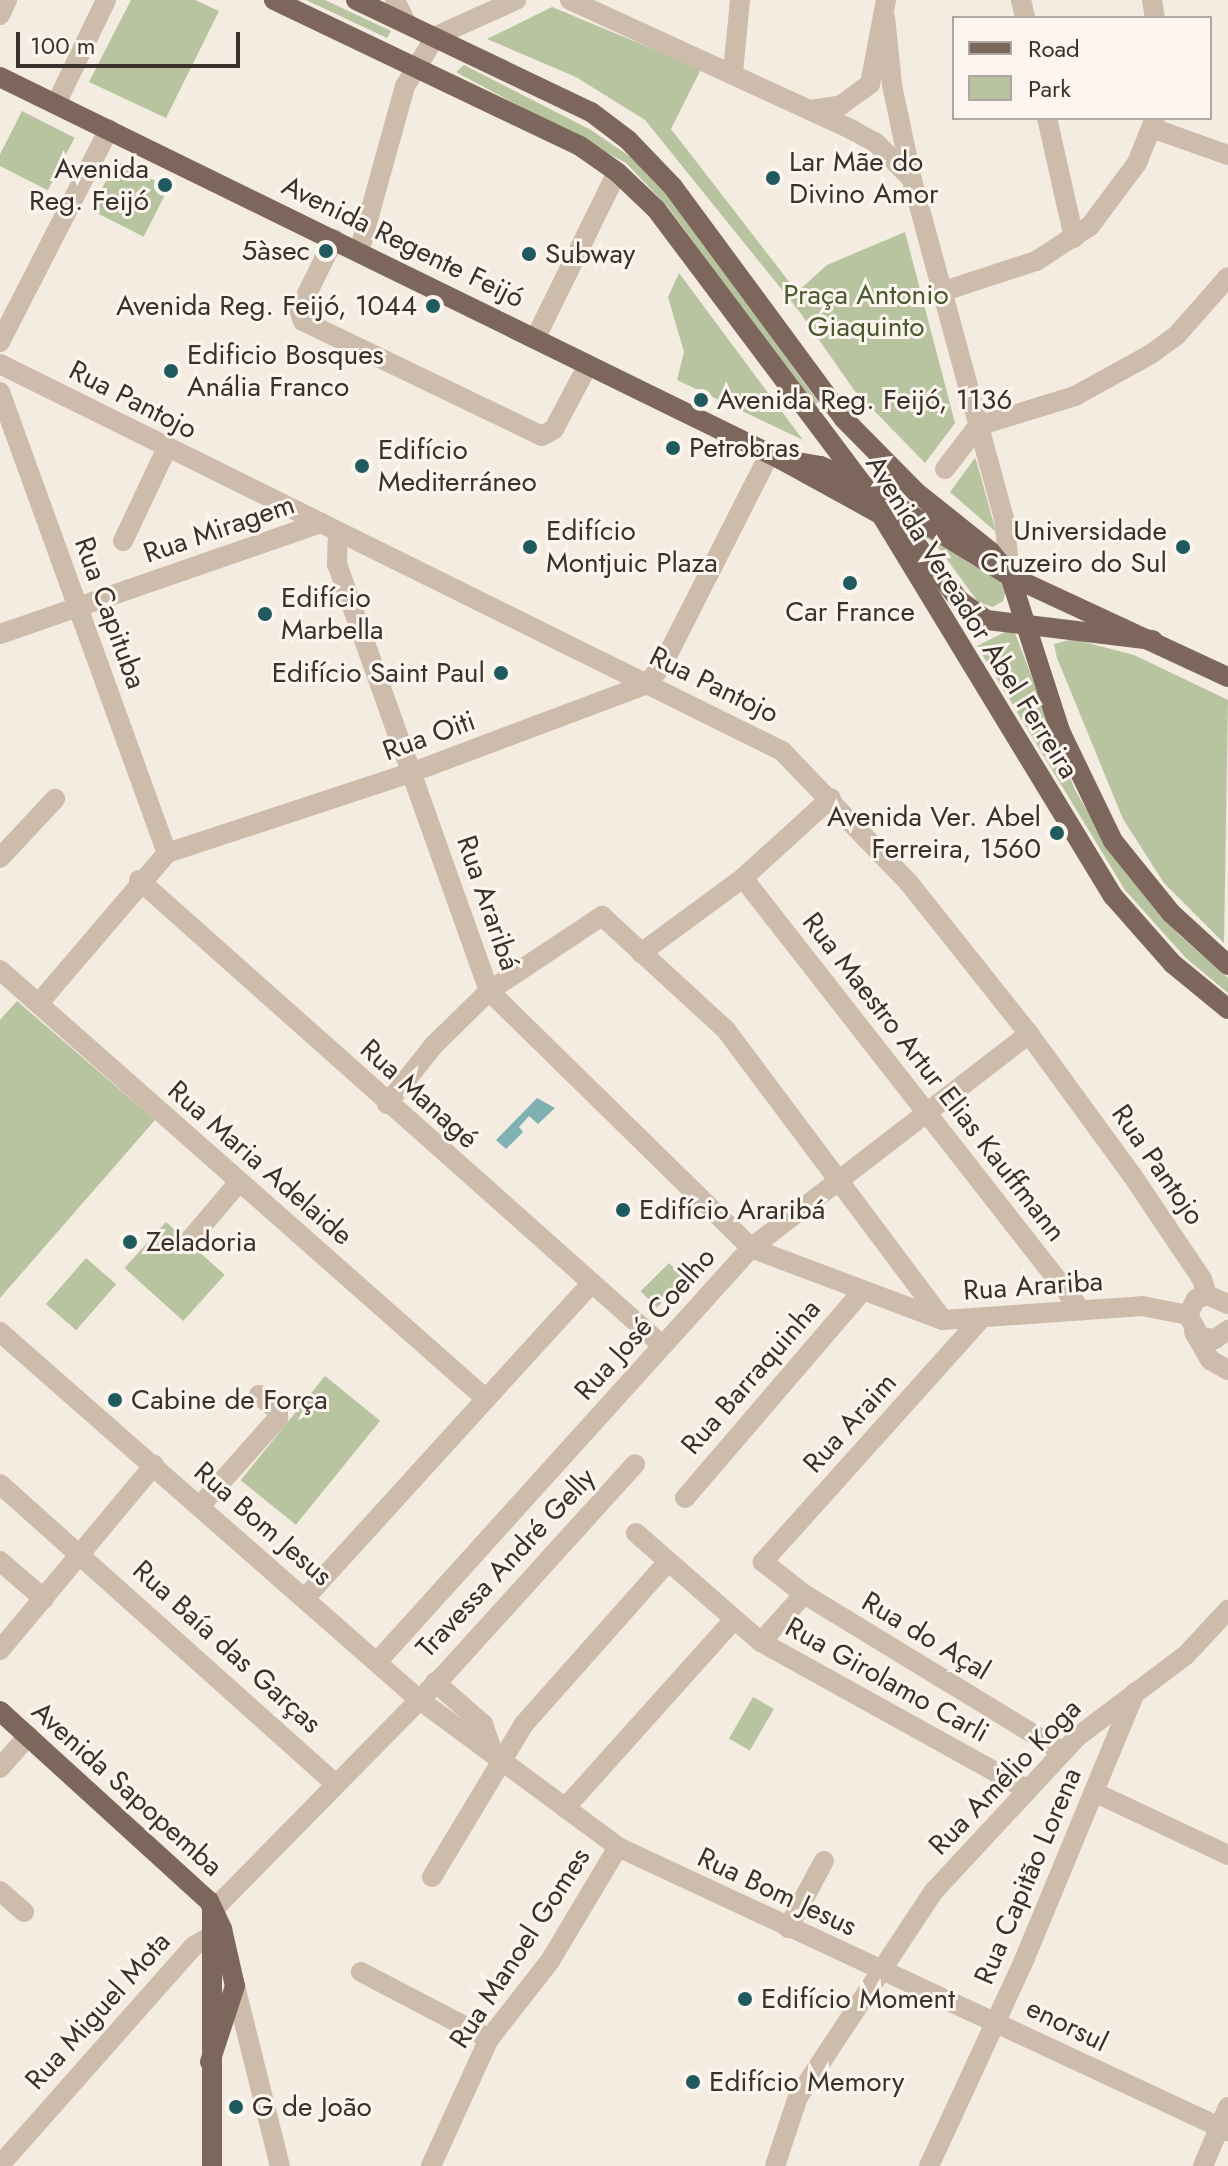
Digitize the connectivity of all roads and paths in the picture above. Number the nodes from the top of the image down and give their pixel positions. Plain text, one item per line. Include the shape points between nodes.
1 (7, 0) edge
2 (106, 0) edge
3 (274, 0) edge
4 (356, 0) edge
5 (395, 0) edge
6 (516, 0) edge
7 (570, 0) edge
8 (740, 0) edge
9 (885, 9) edge
10 (0, 15) edge
11 (406, 23) junction
12 (436, 36) junction
13 (417, 67) junction
14 (733, 72) junction
15 (0, 77) edge
16 (56, 104) junction
17 (811, 110) junction
18 (1047, 120) edge
19 (1153, 123) edge
20 (109, 129) junction
21 (1228, 155) edge
22 (617, 172) junction
23 (912, 180) junction
24 (1074, 238) junction
25 (334, 239) junction
26 (359, 252) junction
27 (1228, 277) edge
28 (941, 292) junction
29 (535, 339) junction
30 (0, 342) edge
31 (0, 364) edge
32 (588, 365) junction
33 (0, 392) edge
34 (978, 426) junction
35 (167, 448) junction
36 (774, 457) junction
37 (945, 469) dead end
38 (863, 485) junction
39 (882, 515) junction
40 (329, 528) junction
41 (123, 541) dead end
42 (1010, 576) junction
43 (78, 607) junction
44 (1025, 628) junction
45 (0, 634) edge
46 (1153, 640) junction
47 (1228, 677) edge
48 (647, 684) junction
49 (413, 772) junction
50 (831, 798) junction
51 (55, 799) dead end
52 (167, 853) junction
53 (0, 858) edge
54 (743, 878) junction
55 (139, 880) junction
56 (641, 953) junction
57 (1228, 965) edge
58 (0, 970) edge
59 (489, 991) junction
60 (39, 1003) junction
61 (1228, 1009) edge
62 (1029, 1034) junction
63 (387, 1104) junction
64 (928, 1116) junction
65 (840, 1177) junction
66 (239, 1182) junction
67 (189, 1241) dead end
68 (751, 1248) junction
69 (592, 1283) junction
70 (861, 1293) junction
71 (1207, 1295) junction
72 (1228, 1304) edge
73 (1081, 1310) junction
74 (943, 1320) junction
75 (979, 1321) junction
76 (1191, 1324) junction
77 (0, 1332) edge
78 (1221, 1334) edge
79 (663, 1346) junction
80 (1228, 1370) edge
81 (259, 1395) dead end
82 (485, 1398) junction
83 (635, 1464) dead end
84 (154, 1465) junction
85 (0, 1484) edge
86 (685, 1498) dead end
87 (200, 1506) junction
88 (636, 1533) dead end
89 (82, 1554) junction
90 (0, 1561) edge
91 (668, 1562) junction
92 (763, 1562) joint
93 (804, 1594) junction
94 (305, 1598) junction
95 (44, 1599) junction
96 (1228, 1610) edge
97 (733, 1621) junction
98 (761, 1642) junction
99 (0, 1650) edge
100 (377, 1662) junction
101 (435, 1682) junction
102 (1135, 1693) junction
103 (417, 1698) junction
104 (0, 1711) edge
105 (28, 1736) junction
106 (1063, 1752) junction
107 (496, 1756) junction
108 (0, 1768) edge
109 (335, 1783) junction
110 (1028, 1790) junction
111 (1094, 1792) junction
112 (565, 1808) junction
113 (618, 1847) junction
114 (1228, 1855) edge
115 (824, 1861) dead end
116 (432, 1877) dead end
117 (0, 1891) edge
118 (24, 1912) dead end
119 (214, 1924) junction
120 (788, 1928) junction
121 (209, 1968) junction
122 (361, 1972) dead end
123 (881, 1972) junction
124 (235, 1986) junction
125 (228, 2021) junction
126 (996, 2021) junction
127 (489, 2039) junction
128 (210, 2062) junction
129 (254, 2062) junction
130 (1228, 2107) edge
131 (1224, 2129) edge
132 (0, 2165) edge
133 (212, 2166) edge
134 (280, 2166) edge
135 (431, 2166) edge
136 (775, 2166) edge
137 (929, 2166) edge
138 (1203, 2166) edge

1 - 10 street
2 - 16 street
3 - 13 main road, Avenida Vereador Abel Ferreira
4 - 11 main road, Avenida Vereador Abel Ferreira
5 - 11 street
6 - 12 street
7 - 14 street
8 - 14 street
9 - 17 street via 870,84 841,105
9 - 23 street via 892,85
11 - 12 main road, Avenida Vereador Abel Ferreira
12 - 13 street
12 - 42 main road, Avenida Vereador Abel Ferreira via 568,100 628,140 692,211 860,438 916,492 990,551
13 - 22 main road, Avenida Vereador Abel Ferreira via 580,146
13 - 26 street via 405,86
14 - 17 street
15 - 16 main road, Avenida Regente Feijó
16 - 20 main road, Avenida Regente Feijó
17 - 23 street via 875,142
18 - 24 street
19 - 21 street
19 - 24 street via 1121,189
20 - 25 main road, Avenida Regente Feijó
20 - 30 street
22 - 29 street
22 - 38 main road, Avenida Vereador Abel Ferreira via 656,209
23 - 28 street
24 - 28 street via 1036,261
25 - 26 main road, Avenida Regente Feijó
25 - 32 street via 297,316 344,341 542,436 554,429
26 - 29 main road, Avenida Regente Feijó
27 - 34 street via 1177,335 1121,374 1075,396
28 - 34 street
29 - 32 main road, Avenida Regente Feijó
31 - 35 street, Rua Pantojo
32 - 36 main road, Avenida Regente Feijó
33 - 43 street, Rua Capituba
34 - 37 street
34 - 42 street via 1009,538
35 - 40 street, Rua Pantojo
35 - 41 street
36 - 38 main road, Avenida Regente Feijó via 821,466
36 - 39 main road, Avenida Regente Feijó
36 - 48 street via 663,664
38 - 39 main road, Avenida Vereador Abel Ferreira
38 - 42 main road, Avenida Regente Feijó
39 - 44 main road, Avenida Regente Feijó via 919,548 968,609 987,620
39 - 61 main road, Avenida Vereador Abel Ferreira via 1113,896 1173,964
40 - 43 street, Rua Miragem
40 - 48 street, Rua Pantojo
40 - 49 street, Rua Araribá via 337,564
42 - 44 main road, Avenida Vereador Abel Ferreira
42 - 46 main road, Avenida Regente Feijó
43 - 45 street, Rua Miragem
43 - 52 street, Rua Capituba
44 - 46 main road, Avenida Regente Feijó
44 - 57 main road, Avenida Vereador Abel Ferreira via 1072,762 1113,841 1171,913
46 - 47 main road, Avenida Regente Feijó
48 - 49 street, Rua Oiti
48 - 50 street, Rua Pantojo via 775,746
49 - 52 street, Rua Oiti
49 - 59 street, Rua Araribá
50 - 54 street
50 - 62 street, Rua Pantojo via 927,904
51 - 53 street
52 - 55 street, Rua Oiti
54 - 56 street
54 - 64 street, Rua Maestro Artur Elias Kauffmann
55 - 60 street, Rua Oiti
55 - 63 street, Rua Managé
56 - 59 street via 600,916
56 - 65 street via 726,1030
58 - 60 street, Rua Maria Adelaide
59 - 63 street via 434,1045
59 - 68 street, Rua Araribá
60 - 66 street, Rua Maria Adelaide
62 - 64 street, Rua José Coelho
62 - 71 street, Rua Pantojo via 1132,1175 1202,1279
63 - 69 street, Rua Managé
64 - 65 street, Rua José Coelho
64 - 73 street, Rua Maestro Artur Elias Kauffmann
65 - 68 street, Rua José Coelho
65 - 74 street
66 - 67 street
66 - 82 street, Rua Maria Adelaide
68 - 70 street, Rua Arariba
68 - 79 street, Rua José Coelho
69 - 79 street, Rua Managé
69 - 82 street
70 - 74 street, Rua Arariba
70 - 86 street, Rua Barraquinha
71 - 72 street
71 - 76 street via 1192,1304
73 - 75 street, Rua Arariba
73 - 76 street, Rua Arariba via 1142,1306
74 - 75 street, Rua Arariba
75 - 92 street, Rua Araim
76 - 78 street, Rua Arariba
76 - 80 street via 1204,1353
77 - 84 street, Rua Bom Jesus
78 - 80 street
79 - 100 street, Rua José Coelho
81 - 87 street via 278,1411 278,1418
82 - 94 street
83 - 101 street, Travessa André Gelly
84 - 87 street, Rua Bom Jesus
84 - 89 street
85 - 89 street, Rua Baía das Garças
87 - 94 street, Rua Bom Jesus
88 - 91 street, Rua Girolamo Carli
89 - 95 street
89 - 109 street, Rua Baía das Garças
90 - 95 street
91 - 97 street, Rua Girolamo Carli
91 - 107 street
92 - 93 street, Rua do Açal
93 - 98 street, Rua Girolamo Carli
93 - 106 street, Rua do Açal
94 - 100 street, Rua Bom Jesus
95 - 99 street
96 - 102 street, Rua Amélio Koga via 1186,1655
97 - 98 street, Rua Girolamo Carli
97 - 112 street
98 - 110 street, Rua Girolamo Carli
100 - 103 street, Rua Bom Jesus
101 - 103 street, Travessa André Gelly
101 - 107 street, Rua Bom Jesus via 483,1724
102 - 106 street, Rua Amélio Koga
102 - 111 street, Rua Capitão Lorena
103 - 107 street, Rua Bom Jesus
103 - 109 street, Rua Miguel Mota
104 - 105 main road, Avenida Sapopemba
105 - 108 street
105 - 119 main road, Avenida Sapopemba via 187,1876
106 - 110 street, Rua Amélio Koga
107 - 112 street, Rua Bom Jesus
107 - 116 street
109 - 119 street, Rua Miguel Mota
110 - 123 street, Rua Amélio Koga via 934,1891
111 - 114 street
111 - 126 street, Rua Capitão Lorena
112 - 113 street, Rua Bom Jesus
113 - 120 street, Rua Bom Jesus
113 - 127 street, Rua Manoel Gomes via 550,1961
115 - 120 street
117 - 118 street
119 - 121 main road, Avenida Sapopemba
119 - 124 main road, Avenida Sapopemba
119 - 132 street, Rua Miguel Mota
120 - 123 street, Rua Bom Jesus
121 - 125 main road
121 - 128 main road, Avenida Sapopemba
122 - 127 street
123 - 126 street, enorsul
123 - 136 street, Rua Amélio Koga via 798,2097
124 - 125 main road, Avenida Sapopemba
124 - 129 street
125 - 128 main road, Avenida Sapopemba
125 - 129 street
126 - 131 street, enorsul
126 - 137 street, Rua Capitão Lorena
127 - 135 street, Rua Manoel Gomes
128 - 133 main road, Avenida Sapopemba
129 - 134 street
130 - 131 street
131 - 138 street

